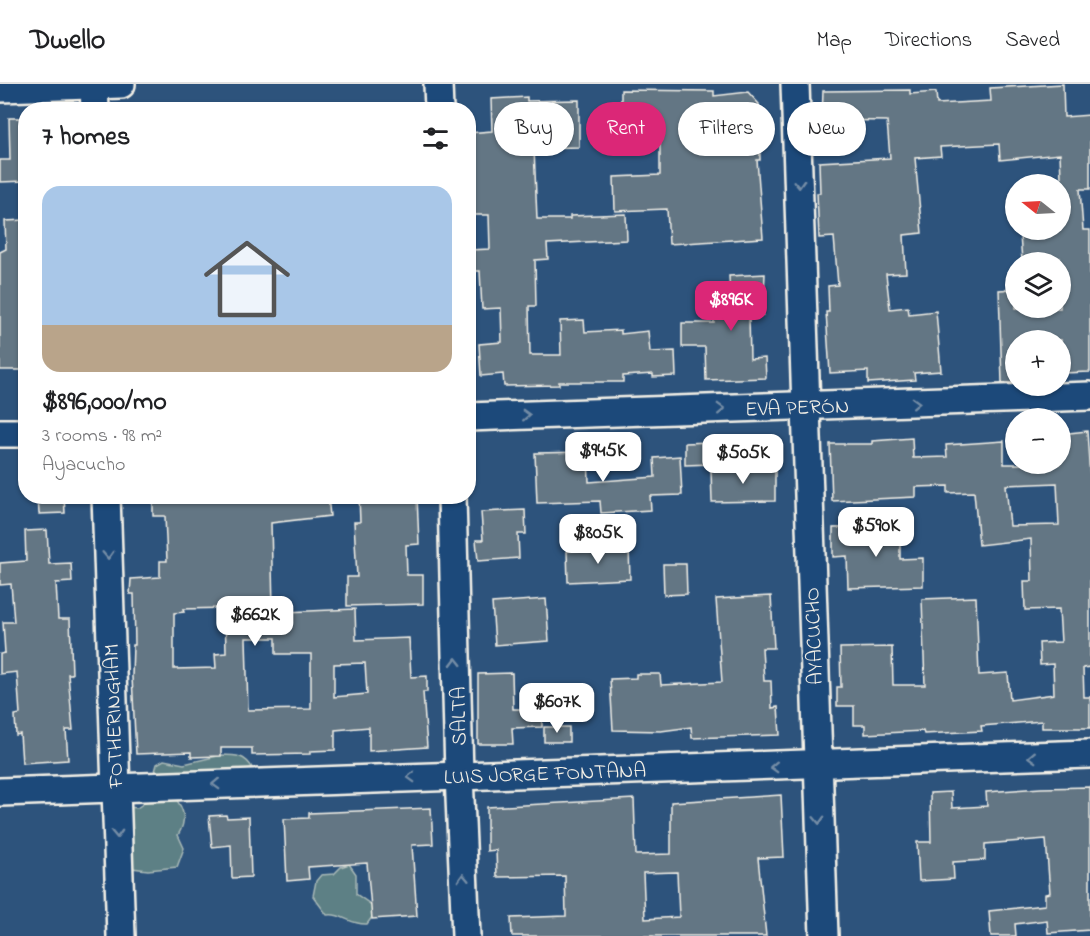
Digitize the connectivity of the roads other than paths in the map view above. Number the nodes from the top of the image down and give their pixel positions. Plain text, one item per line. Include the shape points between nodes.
1 (121, 84) edge
2 (438, 84) edge
3 (795, 84) edge
4 (0, 88) edge
5 (94, 93) edge
6 (439, 102) edge
7 (1090, 396) edge
8 (807, 406) junction
9 (476, 417) edge
10 (0, 433) edge
11 (18, 433) edge
12 (106, 504) edge
13 (452, 504) edge
14 (1090, 754) edge
15 (817, 765) junction
16 (459, 775) junction
17 (116, 788) junction
18 (0, 792) edge
19 (121, 936) edge
20 (466, 936) edge
21 (824, 936) edge

1 - 5 street
2 - 6 street
3 -> 8 street, AYACUCHO
4 - 5 street
8 -> 7 street, EVA PERÓN
9 -> 8 street, EVA PERÓN
8 - 15 street, AYACUCHO
10 - 11 street
12 -> 17 street, FOTHERINGHAM
16 -> 13 street, SALTA
14 -> 15 street, LUIS JORGE FONTANA
15 -> 16 street, LUIS JORGE FONTANA
15 -> 21 street, AYACUCHO
16 -> 17 street, LUIS JORGE FONTANA
20 -> 16 street, SALTA
17 - 18 street, LUIS JORGE FONTANA
17 -> 19 street, FOTHERINGHAM

